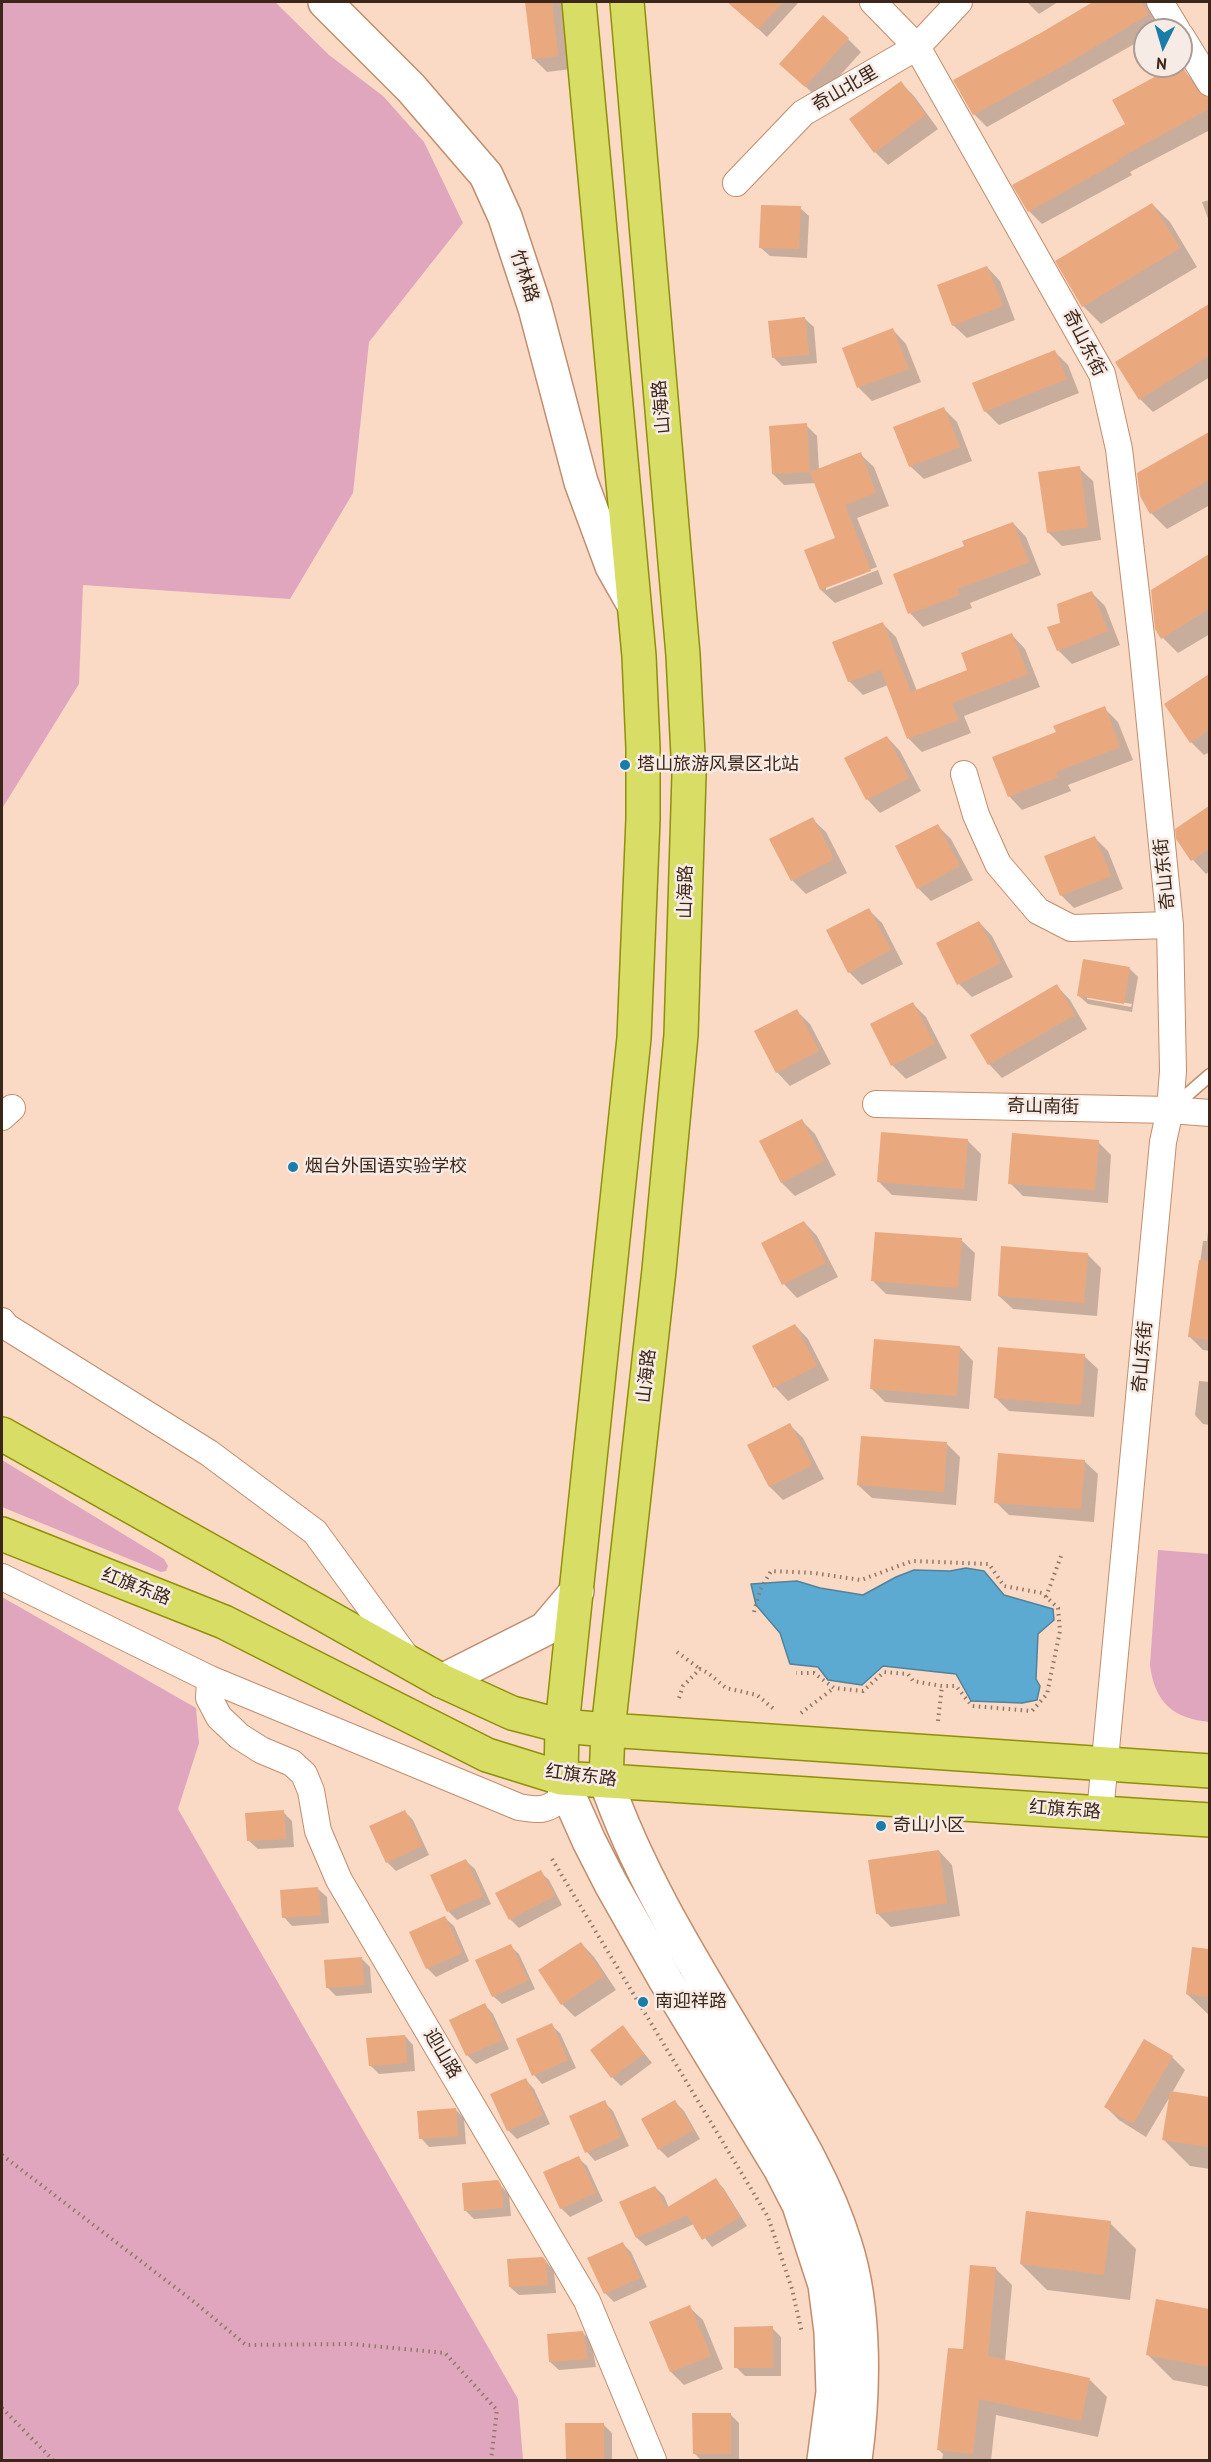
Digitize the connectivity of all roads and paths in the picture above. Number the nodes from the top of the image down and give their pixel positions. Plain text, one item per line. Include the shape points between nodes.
1 (325, 2) edge
2 (579, 2) edge
3 (627, 2) edge
4 (873, 2) edge
5 (959, 2) edge
6 (1160, 2) edge
7 (1170, 18) edge
8 (917, 47) junction
9 (1193, 56) edge
10 (1209, 83) edge
11 (736, 183) dead end
12 (633, 603) junction
13 (964, 774) dead end
14 (1170, 925) junction
15 (1209, 1075) edge
16 (876, 1104) dead end
17 (1170, 1110) junction
18 (1209, 1113) edge
19 (2, 1321) edge
20 (2, 1434) edge
21 (2, 1534) edge
22 (1061, 1556) dead end
23 (2, 1578) edge
24 (577, 1591) junction
25 (1046, 1597) junction
26 (754, 1612) dead end
27 (677, 1652) dead end
28 (412, 1666) junction
29 (700, 1670) junction
30 (796, 1672) dead end
31 (210, 1679) junction
32 (442, 1681) junction
33 (942, 1686) junction
34 (834, 1688) junction
35 (679, 1698) dead end
36 (776, 1711) dead end
37 (801, 1713) dead end
38 (938, 1721) dead end
39 (562, 1726) junction
40 (608, 1730) junction
41 (1104, 1763) junction
42 (1209, 1771) edge
43 (561, 1778) junction
44 (606, 1781) junction
45 (1100, 1813) junction
46 (1209, 1820) edge
47 (552, 1859) dead end
48 (2, 2155) edge
49 (803, 2344) dead end
50 (2, 2408) edge
51 (53, 2460) edge
52 (491, 2460) edge
53 (652, 2460) edge
54 (824, 2460) edge
55 (855, 2460) edge

1 - 12 main road, 竹林路 via 411,88 486,175 505,217 535,308 581,482 612,566
2 - 12 main road
3 - 40 main road, 山海路 via 683,655 688,775 681,1035
4 - 8 street, 奇山东街
5 - 8 street, 奇山北里
6 - 7 street
8 - 11 street, 奇山北里 via 803,113
8 - 14 street, 奇山东街 via 1102,374 1119,449
9 - 10 street
12 - 24 main road via 644,771 634,1038
13 - 14 street via 976,815 998,864 1038,911 1071,928
14 - 17 street, 奇山东街
15 - 17 lane
16 - 17 street, 奇山南街
17 - 18 street, 奇山南街
17 - 41 street, 奇山东街 via 1162,1153
19 - 28 street via 209,1453 315,1532
20 - 28 main road
21 - 43 main road, 红旗东路 via 224,1622 487,1755
22 - 25 path
23 - 31 street
24 - 32 main road via 545,1629
24 - 39 main road
25 - 26 path via 1004,1586 989,1564 912,1561 861,1580 771,1570
25 - 33 path via 1058,1608 1059,1631 1047,1694 1032,1711 972,1706 956,1686
27 - 29 path
28 - 32 main road
29 - 35 path via 683,1686
29 - 36 path via 726,1688 757,1695
30 - 34 path via 814,1673
31 - 43 street via 519,1807 550,1808 561,1799
31 - 53 street, 迎山路 via 209,1698 219,1718 239,1736 292,1763 304,1774 312,1791 318,1831 339,1881 587,2301
32 - 39 main road via 504,1710
33 - 34 path via 913,1681 908,1674 884,1672 863,1690
33 - 38 path
34 - 37 path
39 - 40 main road
39 - 43 main road
40 - 41 main road
40 - 44 main road, 山海路
41 - 42 main road
41 - 45 street, 奇山东街
43 - 44 main road, 红旗东路
43 - 54 main road via 589,1841 666,1981 799,2205 825,2285 831,2332 833,2392
44 - 45 main road, 红旗东路
44 - 55 main road via 619,1820 695,1964 813,2163 846,2245 860,2332 861,2392
45 - 46 main road, 红旗东路
47 - 49 path via 768,2217 792,2289
48 - 52 path via 246,2345 352,2343 445,2353 497,2410
50 - 51 path

